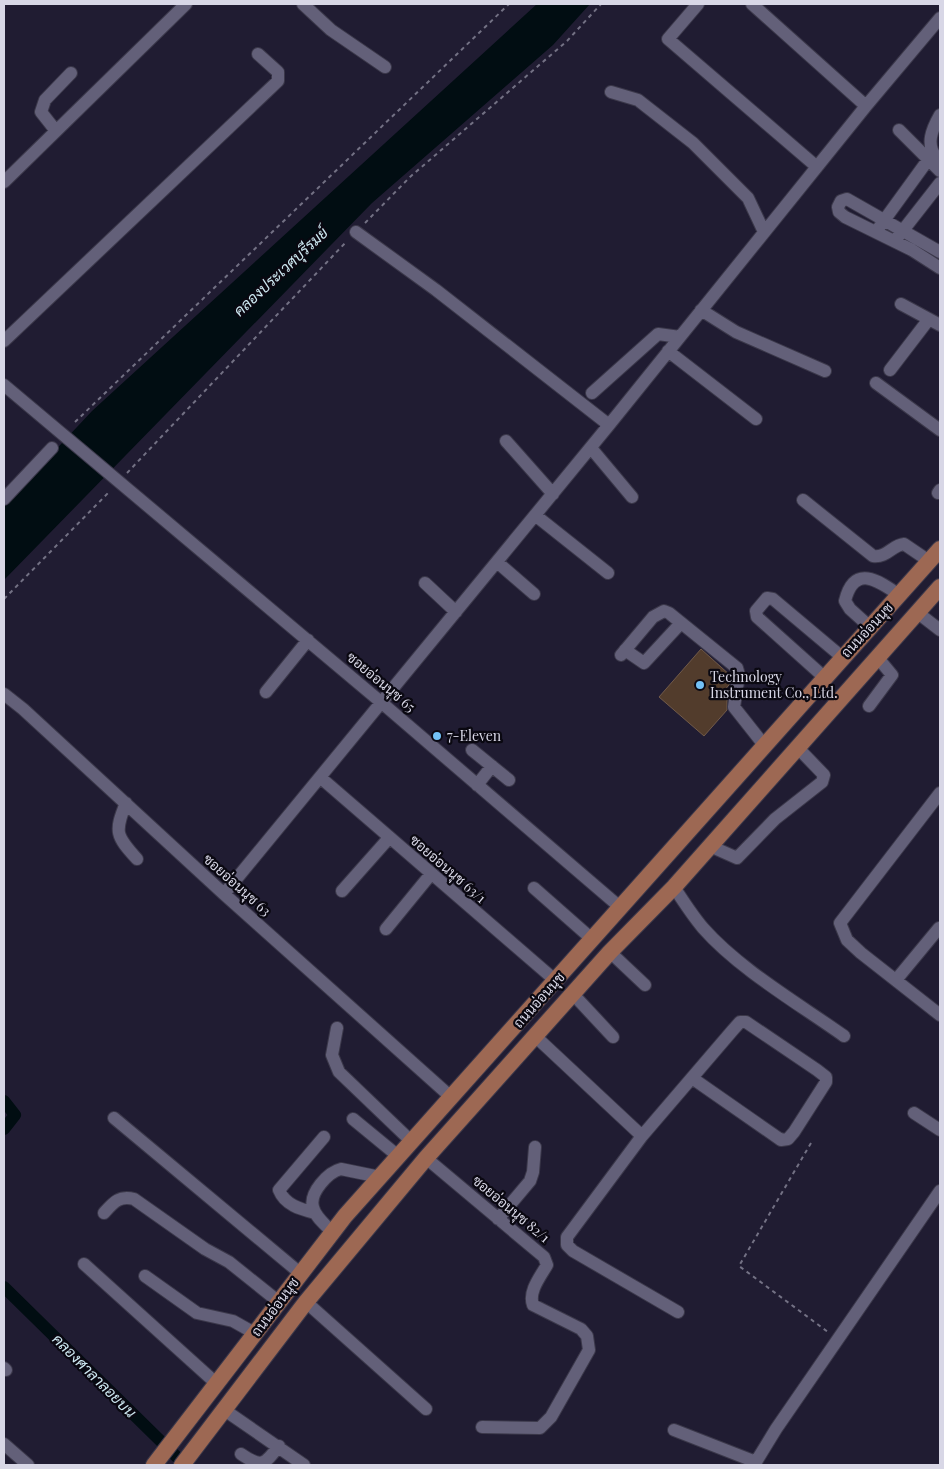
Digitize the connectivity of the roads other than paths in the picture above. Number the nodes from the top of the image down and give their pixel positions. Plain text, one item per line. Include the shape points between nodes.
1 (186, 4) edge
2 (303, 4) edge
3 (698, 4) edge
4 (752, 4) edge
5 (940, 18) edge
6 (258, 54) dead end
7 (384, 67) dead end
8 (71, 73) dead end
9 (611, 92) dead end
10 (866, 106) junction
11 (940, 115) edge
12 (899, 130) dead end
13 (56, 131) junction
14 (934, 158) edge
15 (816, 166) junction
16 (940, 171) edge
17 (4, 182) edge
18 (940, 183) edge
19 (884, 220) junction
20 (356, 232) dead end
21 (764, 232) junction
22 (876, 232) junction
23 (898, 236) junction
24 (940, 252) edge
25 (940, 268) edge
26 (901, 304) dead end
27 (701, 310) junction
28 (935, 322) edge
29 (680, 337) junction
30 (4, 341) edge
31 (668, 351) junction
32 (890, 370) dead end
33 (825, 371) dead end
34 (876, 383) dead end
35 (4, 385) edge
36 (592, 393) dead end
37 (756, 419) dead end
38 (610, 425) junction
39 (940, 430) edge
40 (506, 442) dead end
41 (52, 448) dead end
42 (591, 448) junction
43 (553, 494) junction
44 (632, 497) dead end
45 (4, 499) edge
46 (803, 500) dead end
47 (536, 515) junction
48 (940, 549) edge
49 (929, 561) junction
50 (497, 562) junction
51 (608, 573) dead end
52 (426, 582) dead end
53 (940, 587) edge
54 (534, 594) dead end
55 (899, 595) junction
56 (456, 612) junction
57 (918, 612) junction
58 (681, 623) junction
59 (870, 628) junction
60 (940, 630) edge
61 (308, 640) junction
62 (842, 657) junction
63 (878, 658) junction
64 (824, 677) junction
65 (266, 692) dead end
66 (4, 694) edge
67 (382, 703) junction
68 (800, 704) junction
69 (869, 706) dead end
70 (820, 721) junction
71 (764, 745) junction
72 (797, 747) junction
73 (472, 750) dead end
74 (492, 766) junction
75 (321, 778) junction
76 (509, 780) dead end
77 (477, 785) junction
78 (940, 793) edge
79 (126, 803) junction
80 (390, 838) junction
81 (710, 846) junction
82 (137, 859) dead end
83 (431, 874) junction
84 (674, 887) junction
85 (534, 888) dead end
86 (342, 891) dead end
87 (224, 894) junction
88 (621, 908) junction
89 (638, 923) junction
90 (386, 928) dead end
91 (939, 928) dead end
92 (593, 940) junction
93 (610, 952) junction
94 (896, 980) junction
95 (556, 981) junction
96 (645, 985) dead end
97 (572, 993) junction
98 (940, 1014) edge
99 (337, 1028) dead end
100 (535, 1036) junction
101 (844, 1036) dead end
102 (613, 1037) dead end
103 (692, 1078) junction
104 (451, 1097) junction
105 (914, 1113) dead end
106 (114, 1118) dead end
107 (353, 1119) dead end
108 (940, 1130) edge
109 (642, 1136) junction
110 (324, 1137) dead end
111 (412, 1141) junction
112 (534, 1147) dead end
113 (398, 1156) junction
114 (426, 1158) junction
115 (380, 1177) junction
116 (940, 1191) edge
117 (104, 1213) dead end
118 (316, 1213) junction
119 (498, 1219) junction
120 (332, 1232) junction
121 (84, 1264) dead end
122 (300, 1273) junction
123 (146, 1276) dead end
124 (279, 1302) junction
125 (306, 1302) junction
126 (678, 1312) dead end
127 (256, 1334) junction
128 (217, 1384) junction
129 (223, 1409) junction
130 (426, 1409) dead end
131 (482, 1427) dead end
132 (674, 1430) dead end
133 (4, 1444) edge
134 (279, 1446) junction
135 (241, 1454) dead end
136 (755, 1464) edge
137 (28, 1465) edge
138 (154, 1465) edge
139 (182, 1465) edge
140 (304, 1465) edge

1 - 13 street
2 - 7 street via 331,30
3 - 15 street via 668,39
4 - 10 street
5 - 10 street
6 - 30 street via 278,72 278,80
8 - 13 street via 45,100 41,112
9 - 21 street via 638,100 693,143 748,198
10 - 15 street
11 - 14 street via 930,139
12 - 14 street
13 - 17 street
14 - 16 street
14 - 19 street
15 - 21 street
18 - 23 street
19 - 22 street
19 - 22 street via 847,199 841,201 839,212
19 - 23 street
20 - 38 street
21 - 27 street
22 - 23 street
23 - 24 street
23 - 25 street
26 - 28 street
27 - 29 street
27 - 33 street via 736,332
28 - 32 street
29 - 31 street
29 - 36 street via 658,334
31 - 37 street
31 - 38 street
34 - 39 street
35 - 61 street, ซอยอ่อนนุช 65
38 - 42 street
40 - 43 street
41 - 45 street
42 - 43 street
42 - 44 street
43 - 47 street
46 - 49 street via 874,556 886,554 904,544
47 - 50 street
47 - 51 street
48 - 49 main road, ถนนอ่อนนุช
49 - 55 main road, ถนนอ่อนนุช
50 - 54 street
50 - 56 street
52 - 56 street
53 - 57 main road, ถนนอ่อนนุช
55 - 59 main road, ถนนอ่อนนุช
55 - 59 street via 871,578 862,578 852,584 845,601
56 - 67 street
57 - 60 street
57 - 63 main road, ถนนอ่อนนุช
58 - 58 street via 644,662 623,653 658,612 664,611
58 - 71 street via 737,668 739,675 734,707
59 - 62 main road, ถนนอ่อนนุช
61 - 65 street
61 - 67 street, ซอยอ่อนนุช 65
62 - 64 main road, ถนนอ่อนนุช
62 - 64 street via 773,599 767,598 756,611 757,617
63 - 69 street via 892,675
63 - 70 main road, ถนนอ่อนนุช
64 - 68 main road, ถนนอ่อนนุช
66 - 79 street, ซอยอ่อนนุช 63
67 - 75 street
67 - 77 street, ซอยอ่อนนุช 65
68 - 70 main road
68 - 71 main road, ถนนอ่อนนุช
70 - 72 main road, ถนนอ่อนนุช
71 - 88 main road, ถนนอ่อนนุช
72 - 81 main road, ถนนอ่อนนุช
72 - 81 street via 820,768 824,775 822,782 775,819 737,858
73 - 74 street
74 - 76 street
74 - 77 street
75 - 80 street, ซอยอ่อนนุช 63/1
75 - 87 street
77 - 88 street, ซอยอ่อนนุช 65
78 - 94 street via 840,923 846,940
79 - 82 street via 118,824 119,834
79 - 87 street, ซอยอ่อนนุช 63
80 - 83 street, ซอยอ่อนนุช 63/1
80 - 86 street
81 - 84 main road, ถนนอ่อนนุช
83 - 90 street
83 - 95 street, ซอยอ่อนนุช 63/1
84 - 89 main road, ถนนอ่อนนุช
84 - 101 street via 716,941
85 - 92 street
87 - 104 street, ซอยอ่อนนุช 63
88 - 89 main road
88 - 92 main road, ถนนอ่อนนุช
89 - 93 main road, ถนนอ่อนนุช
91 - 94 street
92 - 95 main road, ถนนอ่อนนุช
93 - 96 street
93 - 97 main road, ถนนอ่อนนุช
94 - 98 street
95 - 104 main road, ถนนอ่อนนุช
97 - 100 main road, ถนนอ่อนนุช
97 - 102 street
99 - 111 street via 332,1055 339,1072
100 - 109 street
100 - 114 main road, ถนนอ่อนนุช
103 - 103 street via 781,1140 788,1139 794,1132 826,1082 822,1073 746,1022 740,1022
103 - 109 street
104 - 111 main road, ถนนอ่อนนุช
105 - 108 street
106 - 122 street
107 - 113 street
109 - 126 street via 567,1236 567,1245
110 - 118 street via 279,1190 293,1207
111 - 113 main road, ถนนอ่อนนุช
112 - 119 street via 530,1181
113 - 115 main road, ถนนอ่อนนุช
114 - 119 street, ซอยอ่อนนุช 82/1
114 - 125 main road, ถนนอ่อนนุช
115 - 118 street via 354,1170 336,1170 321,1184 313,1198
115 - 120 main road, ถนนอ่อนนุช
116 - 136 street
117 - 124 street via 118,1199 134,1198 205,1249 229,1262
118 - 120 street
119 - 131 street, ซอยอ่อนนุช 82/1 via 544,1256 547,1265 532,1292 532,1306 581,1329 587,1336 589,1350 551,1417 540,1428
120 - 122 main road, ถนนอ่อนนุช
121 - 128 street
122 - 124 main road, ถนนอ่อนนุช
123 - 127 street via 198,1313 233,1321
124 - 127 main road, ถนนอ่อนนุช
125 - 129 main road, ถนนอ่อนนุช
125 - 130 street
127 - 128 main road, ถนนอ่อนนุช
128 - 138 main road, ถนนอ่อนนุช
129 - 134 street
129 - 139 main road, ถนนอ่อนนุช
132 - 136 street
133 - 137 street
134 - 135 street via 261,1464
134 - 140 street

